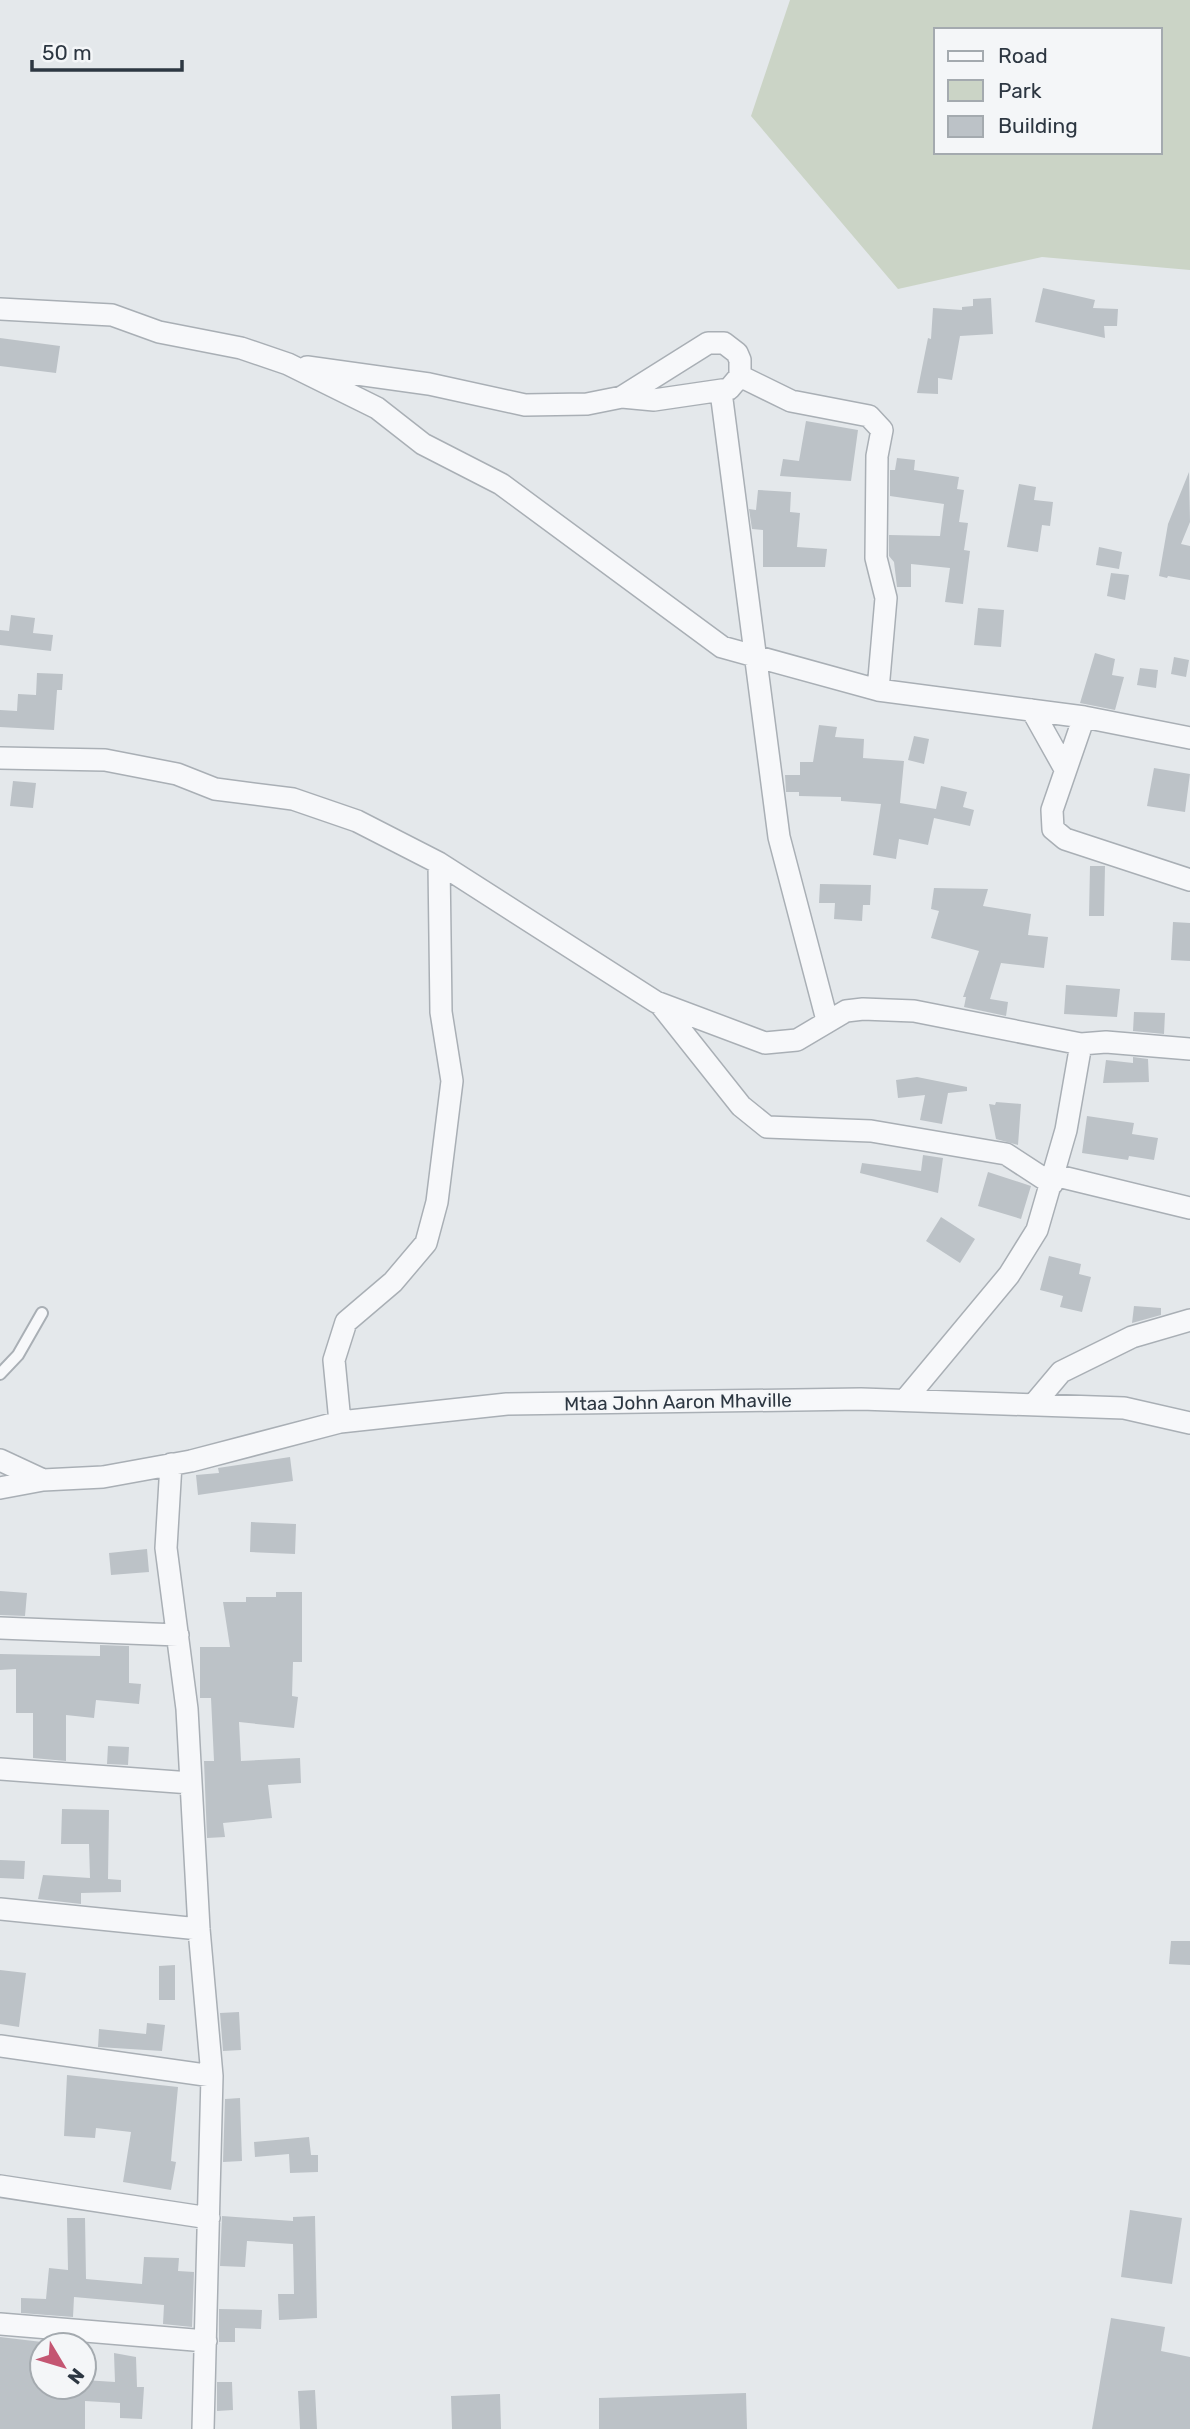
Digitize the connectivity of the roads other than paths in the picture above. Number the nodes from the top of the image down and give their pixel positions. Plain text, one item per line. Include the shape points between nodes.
1 (0, 309) edge
2 (288, 364) junction
3 (740, 376) junction
4 (722, 392) junction
5 (622, 397) junction
6 (754, 653) junction
7 (878, 690) junction
8 (1032, 710) junction
9 (1084, 718) junction
10 (1190, 738) edge
11 (0, 758) edge
12 (1065, 769) junction
13 (439, 863) junction
14 (1190, 880) edge
15 (660, 1003) junction
16 (827, 1020) junction
17 (1081, 1044) junction
18 (1190, 1049) edge
19 (1053, 1179) junction
20 (1190, 1208) edge
21 (42, 1312) dead end
22 (1190, 1320) edge
23 (0, 1374) edge
24 (905, 1400) junction
25 (1034, 1404) junction
26 (341, 1422) junction
27 (1190, 1423) edge
28 (0, 1460) edge
29 (171, 1464) junction
30 (43, 1480) junction
31 (0, 1488) edge
32 (0, 1628) edge
33 (178, 1634) junction
34 (0, 1769) edge
35 (191, 1783) junction
36 (0, 1909) edge
37 (200, 1929) junction
38 (0, 2046) edge
39 (212, 2076) junction
40 (0, 2186) edge
41 (209, 2218) junction
42 (0, 2324) edge
43 (206, 2341) junction
44 (204, 2429) edge

1 - 2 street via 112,315 159,332 241,348
2 - 5 street via 429,384 525,405 587,404
2 - 6 street via 377,408 423,444 501,484 722,647
3 - 4 street
3 - 5 street via 737,353 724,343 708,343
3 - 7 street via 791,401 869,416 882,430 877,456 876,558 886,598
4 - 5 street via 654,400
4 - 6 street
6 - 7 street
6 - 16 street via 779,837
7 - 8 street
8 - 9 street
8 - 12 street
9 - 10 street
9 - 12 street
11 - 13 street via 105,760 177,774 215,789 293,799 357,821
12 - 14 street via 1052,810 1053,828 1065,839
13 - 15 street
13 - 26 street via 441,1012 452,1081 437,1202 426,1243 393,1282 346,1322 334,1360
15 - 16 street via 765,1043 797,1040
15 - 19 street via 741,1105 767,1127 871,1131 1006,1154
16 - 17 street via 854,1010 914,1011
17 - 18 street
17 - 19 street
19 - 20 street
19 - 24 street via 1037,1230 1009,1275
21 - 23 lane via 19,1355
22 - 25 street via 1132,1337 1061,1372
24 - 25 street, Mtaa John Aaron Mhaville
24 - 26 street, Mtaa John Aaron Mhaville via 507,1405
25 - 27 street, Mtaa John Aaron Mhaville via 1124,1408
26 - 29 street, Mtaa John Aaron Mhaville
28 - 30 street
29 - 30 street, Mtaa John Aaron Mhaville via 103,1477
29 - 33 street via 166,1548
30 - 31 street, Mtaa John Aaron Mhaville
32 - 33 street
33 - 35 street
34 - 35 street
35 - 37 street
36 - 37 street
37 - 39 street
38 - 39 street
39 - 41 street
40 - 41 street
41 - 43 street
42 - 43 street
43 - 44 street

